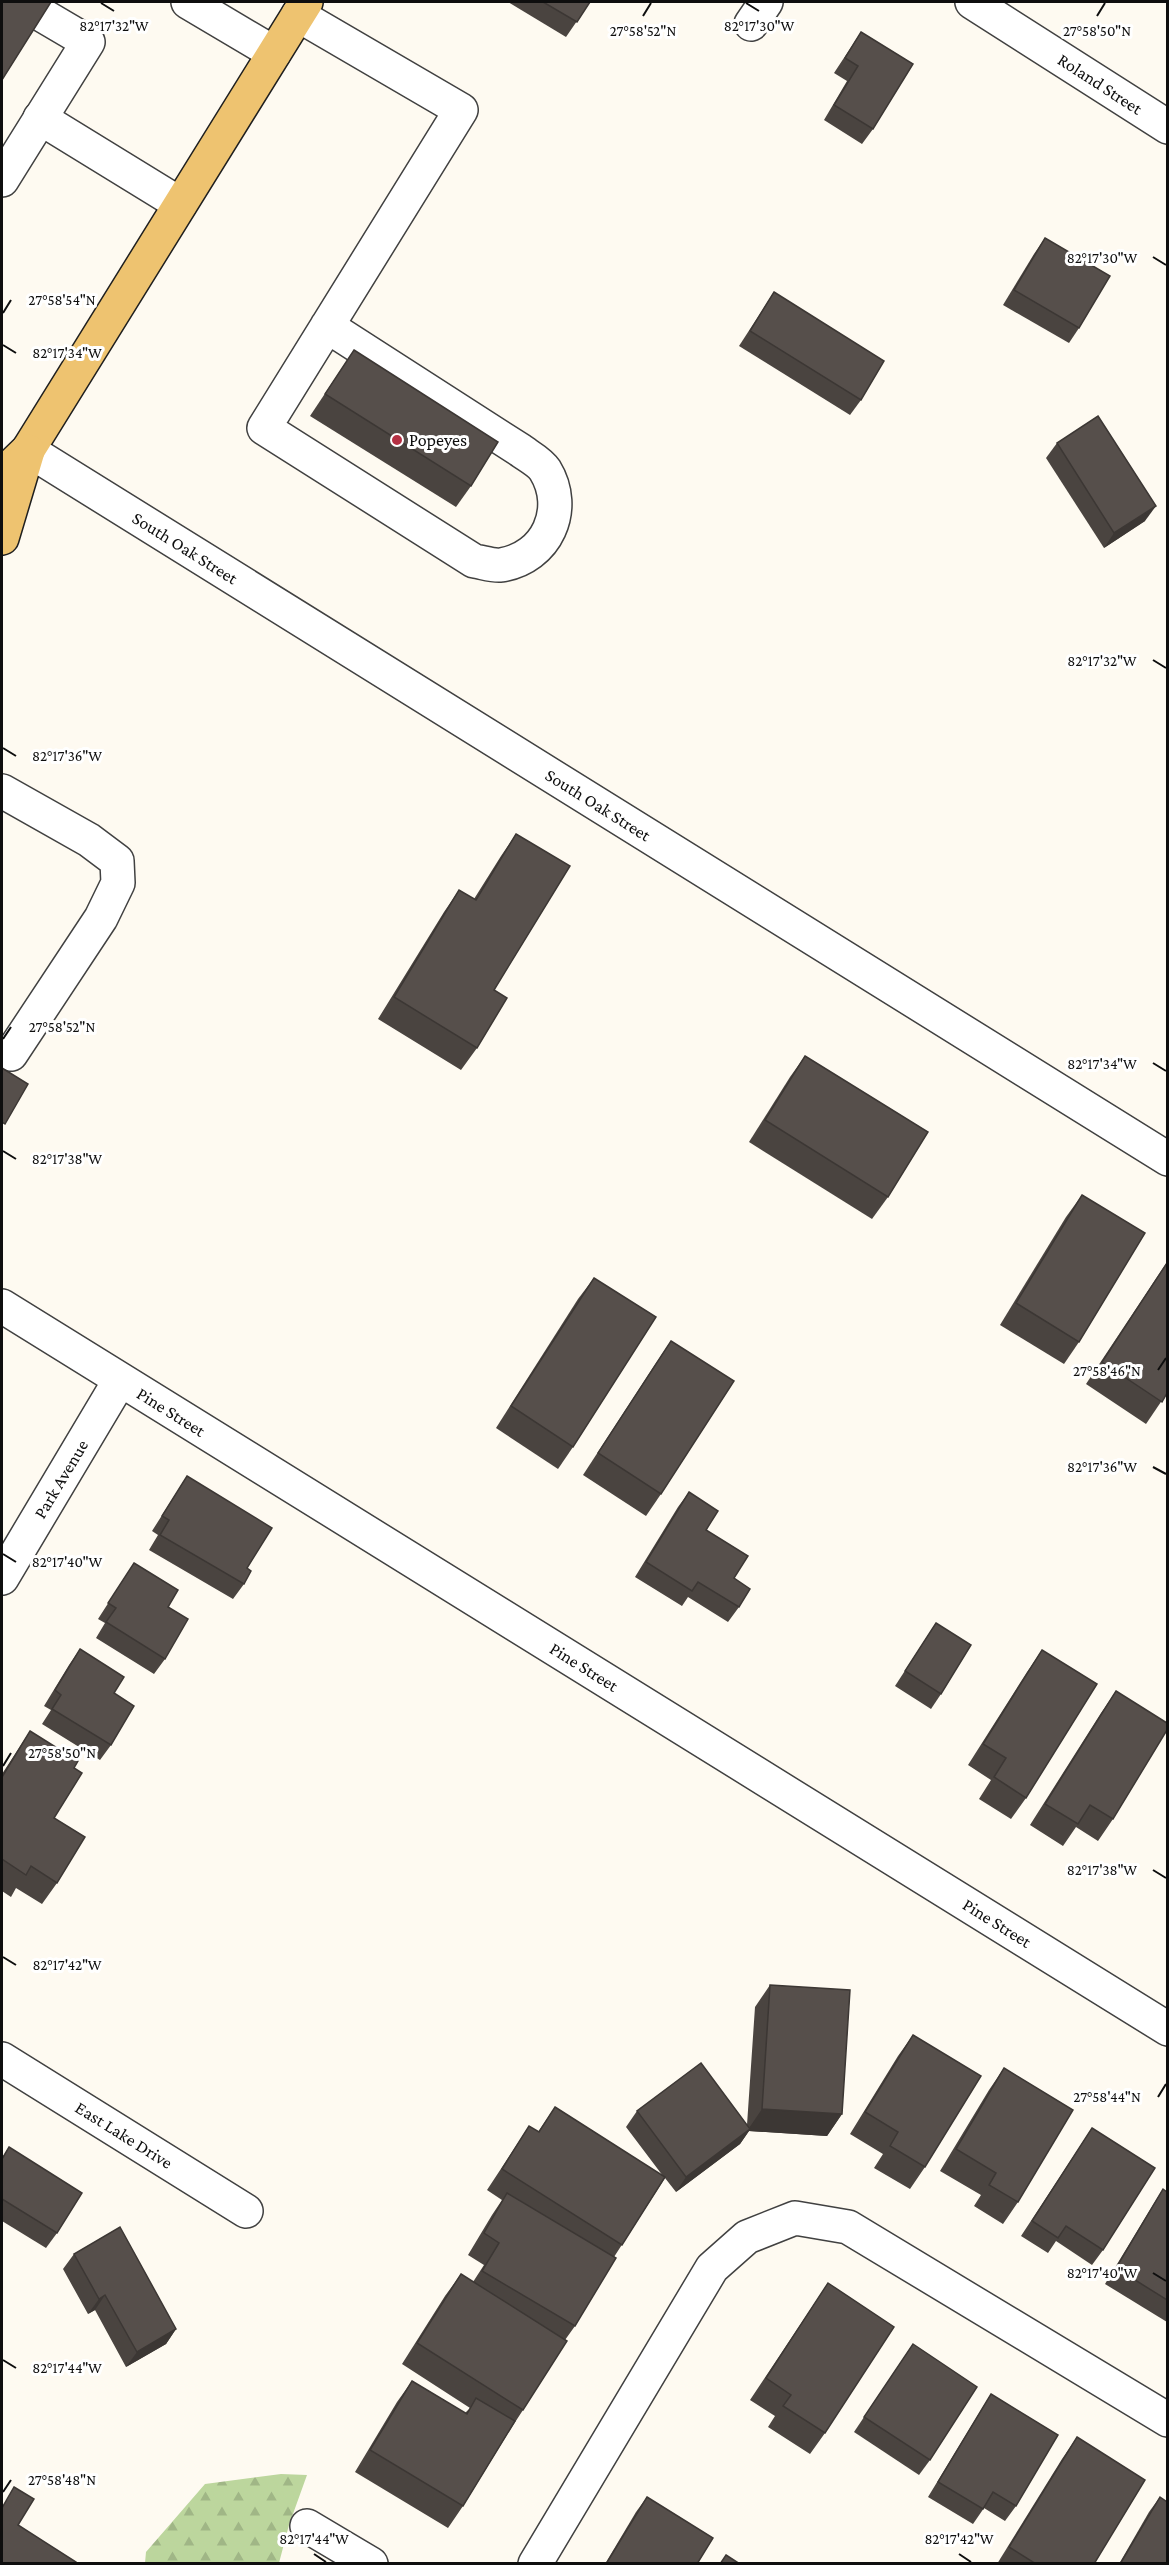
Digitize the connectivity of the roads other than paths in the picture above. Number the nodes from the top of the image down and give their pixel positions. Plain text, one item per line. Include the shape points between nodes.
1 (20, 2) edge
2 (188, 2) edge
3 (972, 2) edge
4 (302, 8) edge
5 (274, 53) junction
6 (40, 118) junction
7 (1167, 127) edge
8 (2, 180) edge
9 (180, 204) junction
10 (327, 326) junction
11 (28, 450) junction
12 (2, 475) edge
13 (2, 538) edge
14 (2, 791) edge
15 (11, 1054) dead end
16 (1167, 1159) edge
17 (2, 1306) edge
18 (120, 1380) junction
19 (2, 1578) edge
20 (1167, 2029) edge
21 (2, 2059) edge
22 (246, 2211) dead end
23 (1167, 2420) edge
24 (307, 2526) dead end
25 (371, 2564) edge
26 (535, 2564) edge

1 - 6 street via 88,42
2 - 5 street
3 - 7 street, Roland Street
4 - 5 main road
4 - 10 street via 461,110
5 - 9 main road
6 - 8 street
6 - 9 street
9 - 11 main road
10 - 10 street via 264,428 474,561 500,565 522,558 549,534 555,514 554,489 544,468
11 - 12 main road
11 - 13 main road
11 - 16 street, South Oak Street
14 - 15 street via 89,840 117,861 118,884 101,918
17 - 18 street, Pine Street
18 - 19 street, Park Avenue
18 - 20 street, Pine Street
21 - 22 street, East Lake Drive
23 - 26 street via 848,2227 795,2218 747,2237 712,2268
24 - 25 street

